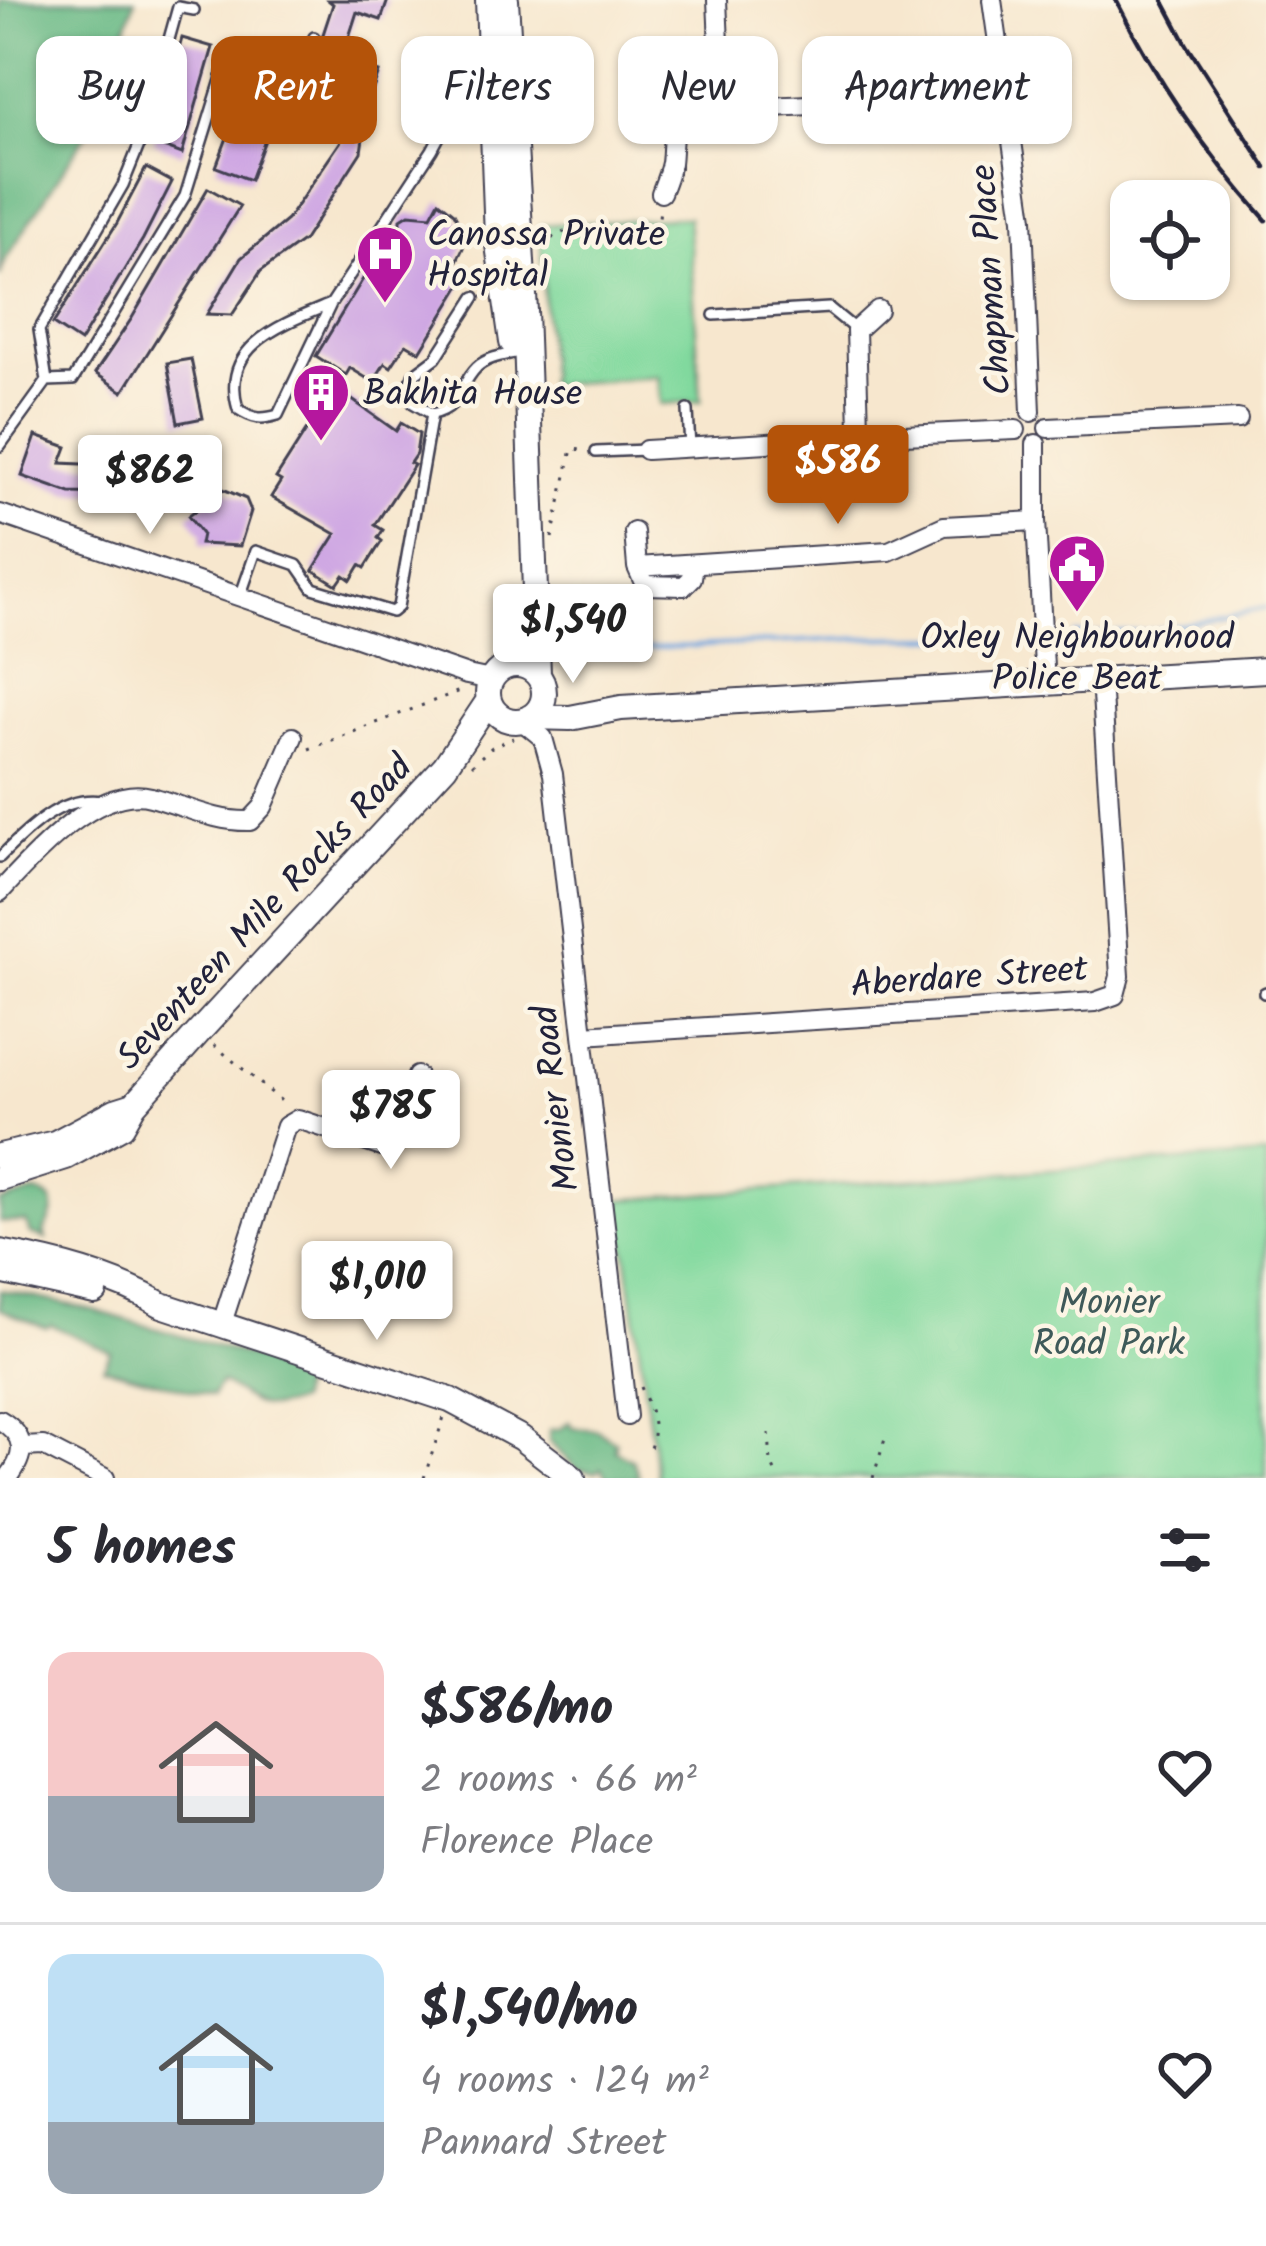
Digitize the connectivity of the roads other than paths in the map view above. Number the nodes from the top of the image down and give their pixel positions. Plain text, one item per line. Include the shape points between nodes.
1 (488, 0) edge
2 (506, 0) edge
3 (717, 0) edge
4 (992, 0) edge
5 (194, 10) dead end
6 (493, 36) edge
7 (504, 36) edge
8 (719, 36) edge
9 (997, 36) edge
10 (211, 111) edge
11 (435, 144) edge
12 (500, 144) edge
13 (505, 144) edge
14 (671, 144) edge
15 (1012, 144) edge
16 (661, 193) road end
17 (475, 297) dead end
18 (331, 304) junction
19 (878, 310) dead end
20 (713, 315) dead end
21 (856, 330) junction
22 (514, 353) junction
23 (46, 381) junction
24 (688, 410) dead end
25 (1031, 412) junction
26 (432, 415) junction
27 (1238, 419) dead end
28 (527, 422) junction
29 (859, 428) junction
30 (1016, 430) junction
31 (1042, 436) junction
32 (0, 446) edge
33 (690, 448) junction
34 (646, 450) joint
35 (596, 452) road end
36 (0, 514) edge
37 (1036, 520) junction
38 (634, 532) dead end
39 (240, 597) junction
40 (1266, 670) edge
41 (533, 674) junction
42 (1101, 679) junction
43 (1045, 685) junction
44 (621, 708) junction
45 (509, 712) junction
46 (570, 718) junction
47 (293, 737) road end
48 (554, 774) junction
49 (104, 803) junction
50 (0, 857) edge
51 (0, 892) edge
52 (583, 1035) junction
53 (417, 1076) dead end
54 (134, 1105) junction
55 (0, 1156) edge
56 (0, 1178) edge
57 (0, 1252) edge
58 (0, 1270) edge
59 (162, 1304) junction
60 (221, 1323) junction
61 (627, 1416) dead end
62 (0, 1420) edge
63 (23, 1448) junction
64 (558, 1470) edge
65 (8, 1478) edge
66 (105, 1478) edge
67 (573, 1478) edge

1 - 6 main road
2 - 7 main road
3 - 8 street
4 - 9 street, Chapman Place
5 - 23 lane via 178,7 123,185 44,316
10 - 23 lane via 184,196 73,380
11 - 18 lane
12 - 22 main road via 497,238
13 - 28 main road
14 - 16 street
15 - 25 street, Chapman Place
17 - 26 lane via 410,383 413,403
18 - 18 lane via 278,415 263,420 238,409 234,381 245,350
19 - 21 street
20 - 21 lane via 829,308
21 - 29 street
22 - 26 lane via 477,368 457,404
22 - 28 main road
23 - 32 lane
24 - 33 lane
25 - 30 street
25 - 31 street via 1043,416
26 - 39 lane via 398,607 383,612 314,588 297,565 256,551
27 - 31 street
28 - 41 main road
29 - 30 street via 881,436
29 - 33 street via 838,439
30 - 31 street via 1025,443
31 - 37 street, Chapman Place
33 - 34 street
34 - 35 lane
36 - 39 street
37 - 38 street via 944,526 889,551 637,567
37 - 43 street, Chapman Place
39 - 45 street via 467,675
40 - 42 main road
41 - 44 main road via 567,700
41 - 45 main road via 542,706
41 - 45 main road, Seventeen Mile Rocks Road via 506,666
42 - 43 main road
42 - 52 street, Aberdare Street via 1120,976 1114,995
43 - 44 main road
44 - 46 main road
45 - 46 main road
45 - 48 street, Monier Road via 543,738
45 - 54 main road, Seventeen Mile Rocks Road
46 - 48 street, Monier Road via 557,739
47 - 49 street via 250,821 131,794
48 - 52 street, Monier Road
49 - 50 lane via 77,801 49,814
49 - 51 street via 61,831
52 - 61 street, Monier Road
53 - 60 street via 394,1141 382,1147 298,1119 286,1126
54 - 55 main road, Seventeen Mile Rocks Road via 55,1143
54 - 56 main road, Seventeen Mile Rocks Road via 122,1126 93,1144
57 - 59 main road
58 - 59 main road
59 - 60 main road
60 - 64 main road via 450,1400 521,1438
62 - 63 street
63 - 65 street
63 - 66 street via 43,1446
64 - 67 main road

